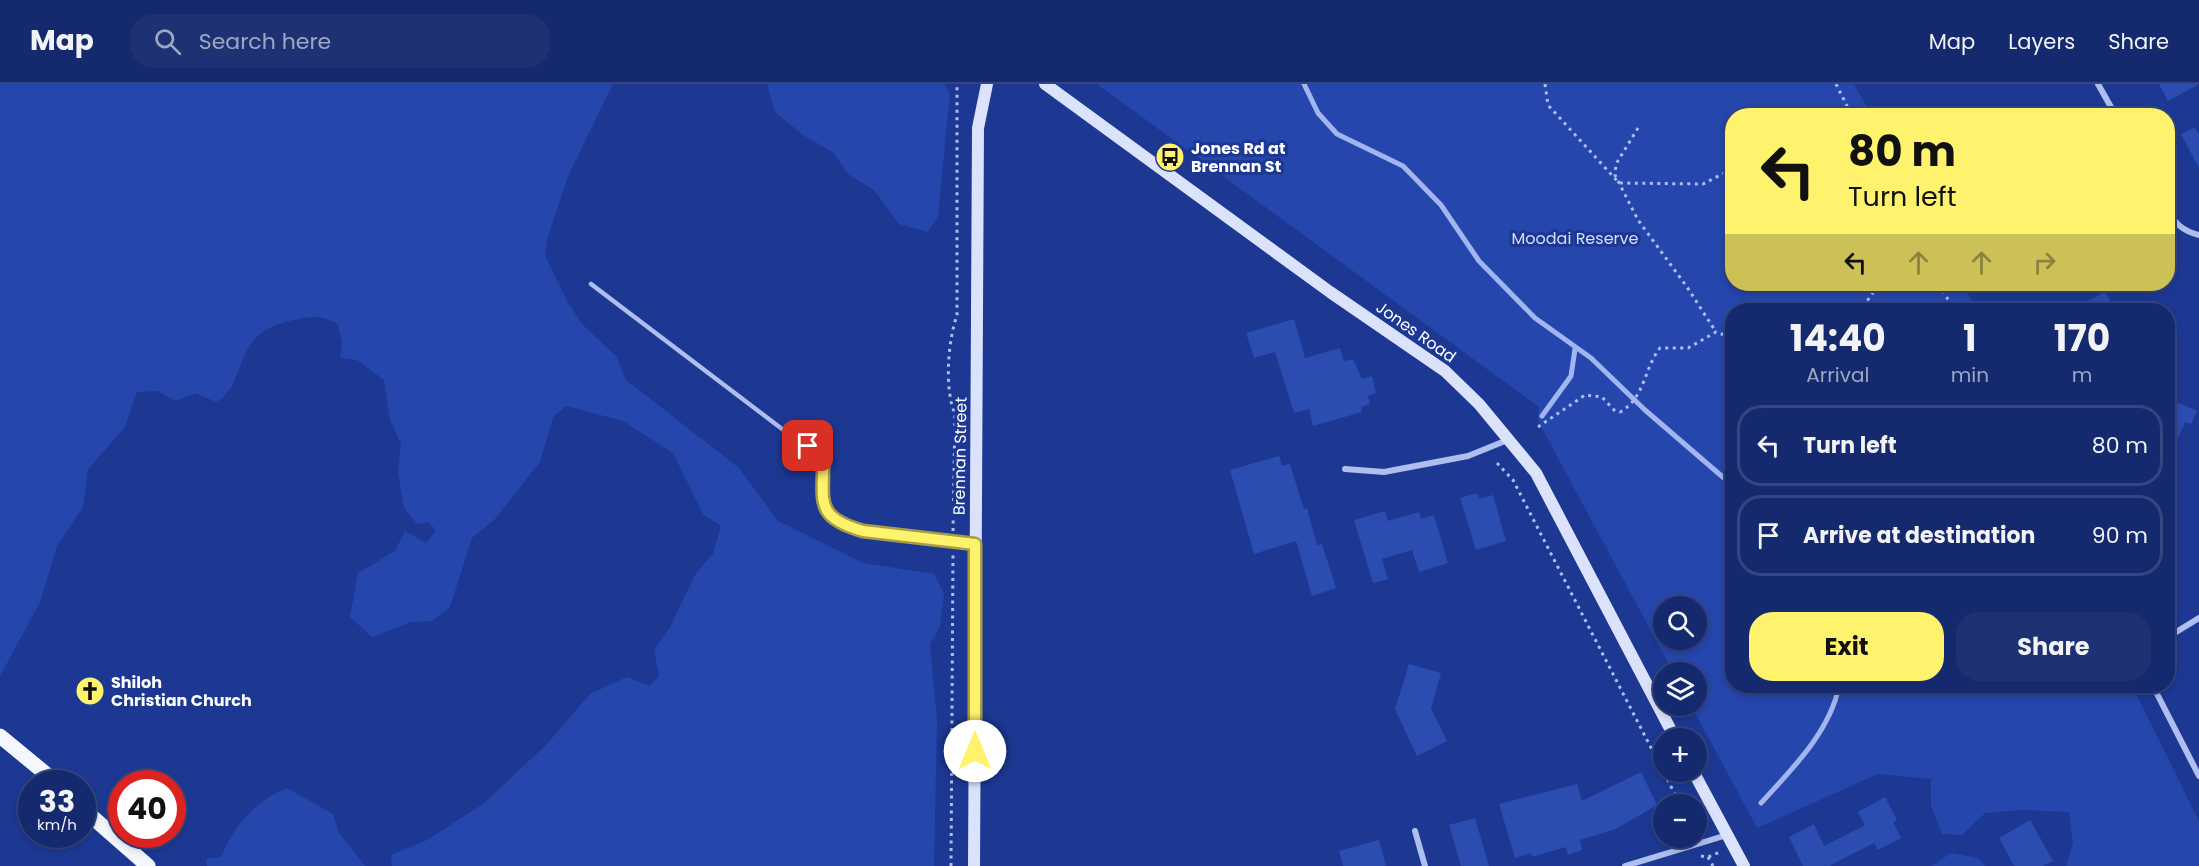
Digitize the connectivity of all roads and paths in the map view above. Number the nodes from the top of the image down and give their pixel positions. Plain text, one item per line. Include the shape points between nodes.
1 (957, 84) edge
2 (987, 84) edge
3 (1045, 84) edge
4 (1545, 84) edge
5 (1836, 84) edge
6 (2098, 84) edge
7 (1848, 108) edge
8 (2112, 108) edge
9 (1638, 128) dead end
10 (1725, 173) edge
11 (1619, 183) junction
12 (2175, 221) edge
13 (2199, 236) edge
14 (591, 284) dead end
15 (1716, 332) junction
16 (1725, 338) edge
17 (1538, 427) dead end
18 (1510, 439) junction
19 (1497, 463) dead end
20 (1346, 469) dead end
21 (953, 541) junction
22 (975, 544) junction
23 (2199, 618) edge
24 (2175, 633) edge
25 (2157, 693) edge
26 (1671, 728) edge
27 (0, 736) edge
28 (41, 770) edge
29 (2199, 776) edge
30 (1699, 782) edge
31 (1675, 794) edge
32 (96, 820) edge
33 (1415, 831) dead end
34 (1727, 835) junction
35 (1708, 857) dead end
36 (148, 866) edge
37 (951, 866) edge
38 (974, 866) edge
39 (1425, 866) edge
40 (1625, 866) edge
41 (1713, 866) edge
42 (1744, 866) edge

1 - 21 path via 957,315 950,336 950,401 955,414
2 - 22 street, Brennan Street via 978,128
3 - 18 street, Jones Road via 1445,371
4 - 11 path via 1548,105
5 - 7 path
6 - 8 street
9 - 11 path via 1616,164
10 - 11 path via 1703,184
11 - 15 path via 1638,220
12 - 13 street via 2186,232
14 - 21 lane via 823,460 820,491 823,505 835,519 863,531
15 - 16 path
15 - 17 path via 1688,348 1660,348 1641,390 1620,412 1602,397 1585,395
18 - 20 street via 1468,456 1384,472
18 - 26 street, Jones Road via 1536,473
19 - 31 path via 1513,480
21 - 22 lane
21 - 37 path
22 - 38 street, Brennan Street
23 - 24 street
25 - 29 street
27 - 28 main road
30 - 34 street
32 - 36 main road
33 - 39 street
34 - 40 street
34 - 42 street
35 - 41 path

